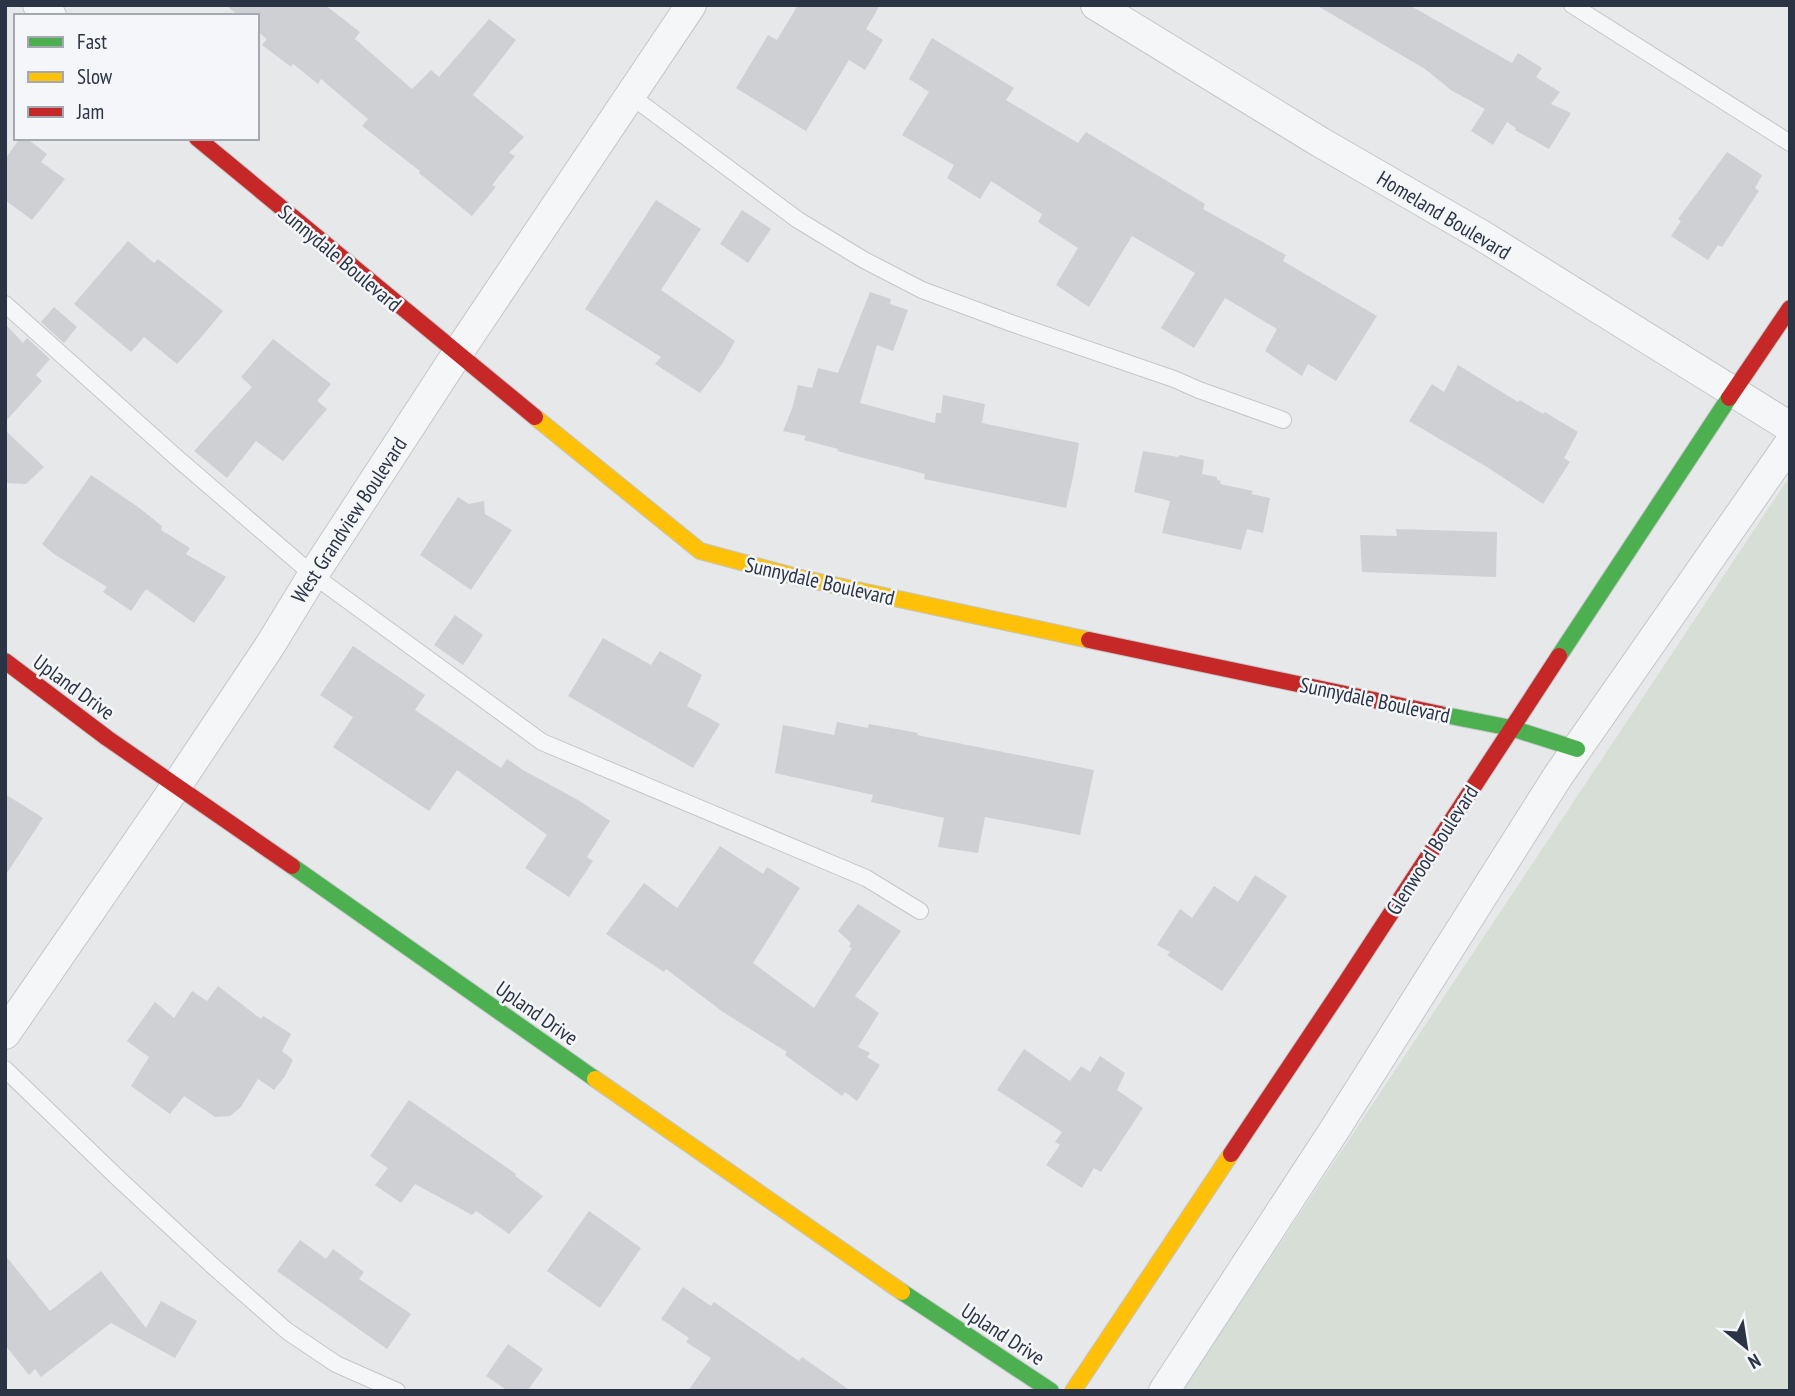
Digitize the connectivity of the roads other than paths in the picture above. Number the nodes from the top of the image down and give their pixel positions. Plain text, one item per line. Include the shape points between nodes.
1 (691, 5) edge
2 (1096, 5) edge
3 (1572, 5) edge
4 (631, 96) junction
5 (199, 140) edge
6 (1790, 143) edge
7 (5, 304) edge
8 (1790, 308) edge
9 (457, 354) junction
10 (1733, 393) junction
11 (1283, 419) dead end
12 (1790, 428) edge
13 (1790, 443) edge
14 (313, 575) junction
15 (5, 661) edge
16 (1511, 728) junction
17 (1577, 749) junction
18 (177, 785) junction
19 (920, 911) dead end
20 (5, 1034) edge
21 (5, 1069) edge
22 (397, 1391) edge
23 (1051, 1391) edge
24 (1073, 1391) edge
25 (1164, 1391) edge

1 - 4 street, West Grandview Boulevard
2 - 10 street, Homeland Boulevard via 1466,226
3 - 6 lane
4 - 9 street, West Grandview Boulevard
4 - 11 lane via 798,220 922,290
5 - 9 street, Sunnydale Boulevard
7 - 14 lane
8 - 10 street, Glenwood Boulevard
9 - 14 street, West Grandview Boulevard
9 - 16 street, Sunnydale Boulevard via 701,551 801,578
10 - 12 street, Homeland Boulevard
10 - 16 street, Glenwood Boulevard
13 - 17 street
14 - 18 street, West Grandview Boulevard
14 - 19 lane via 542,742 866,878
15 - 18 street, Upland Drive via 46,695
16 - 17 street, Sunnydale Boulevard
16 - 24 street, Glenwood Boulevard
17 - 25 street
18 - 20 street, West Grandview Boulevard
18 - 23 street, Upland Drive
21 - 22 lane via 287,1331 335,1364

